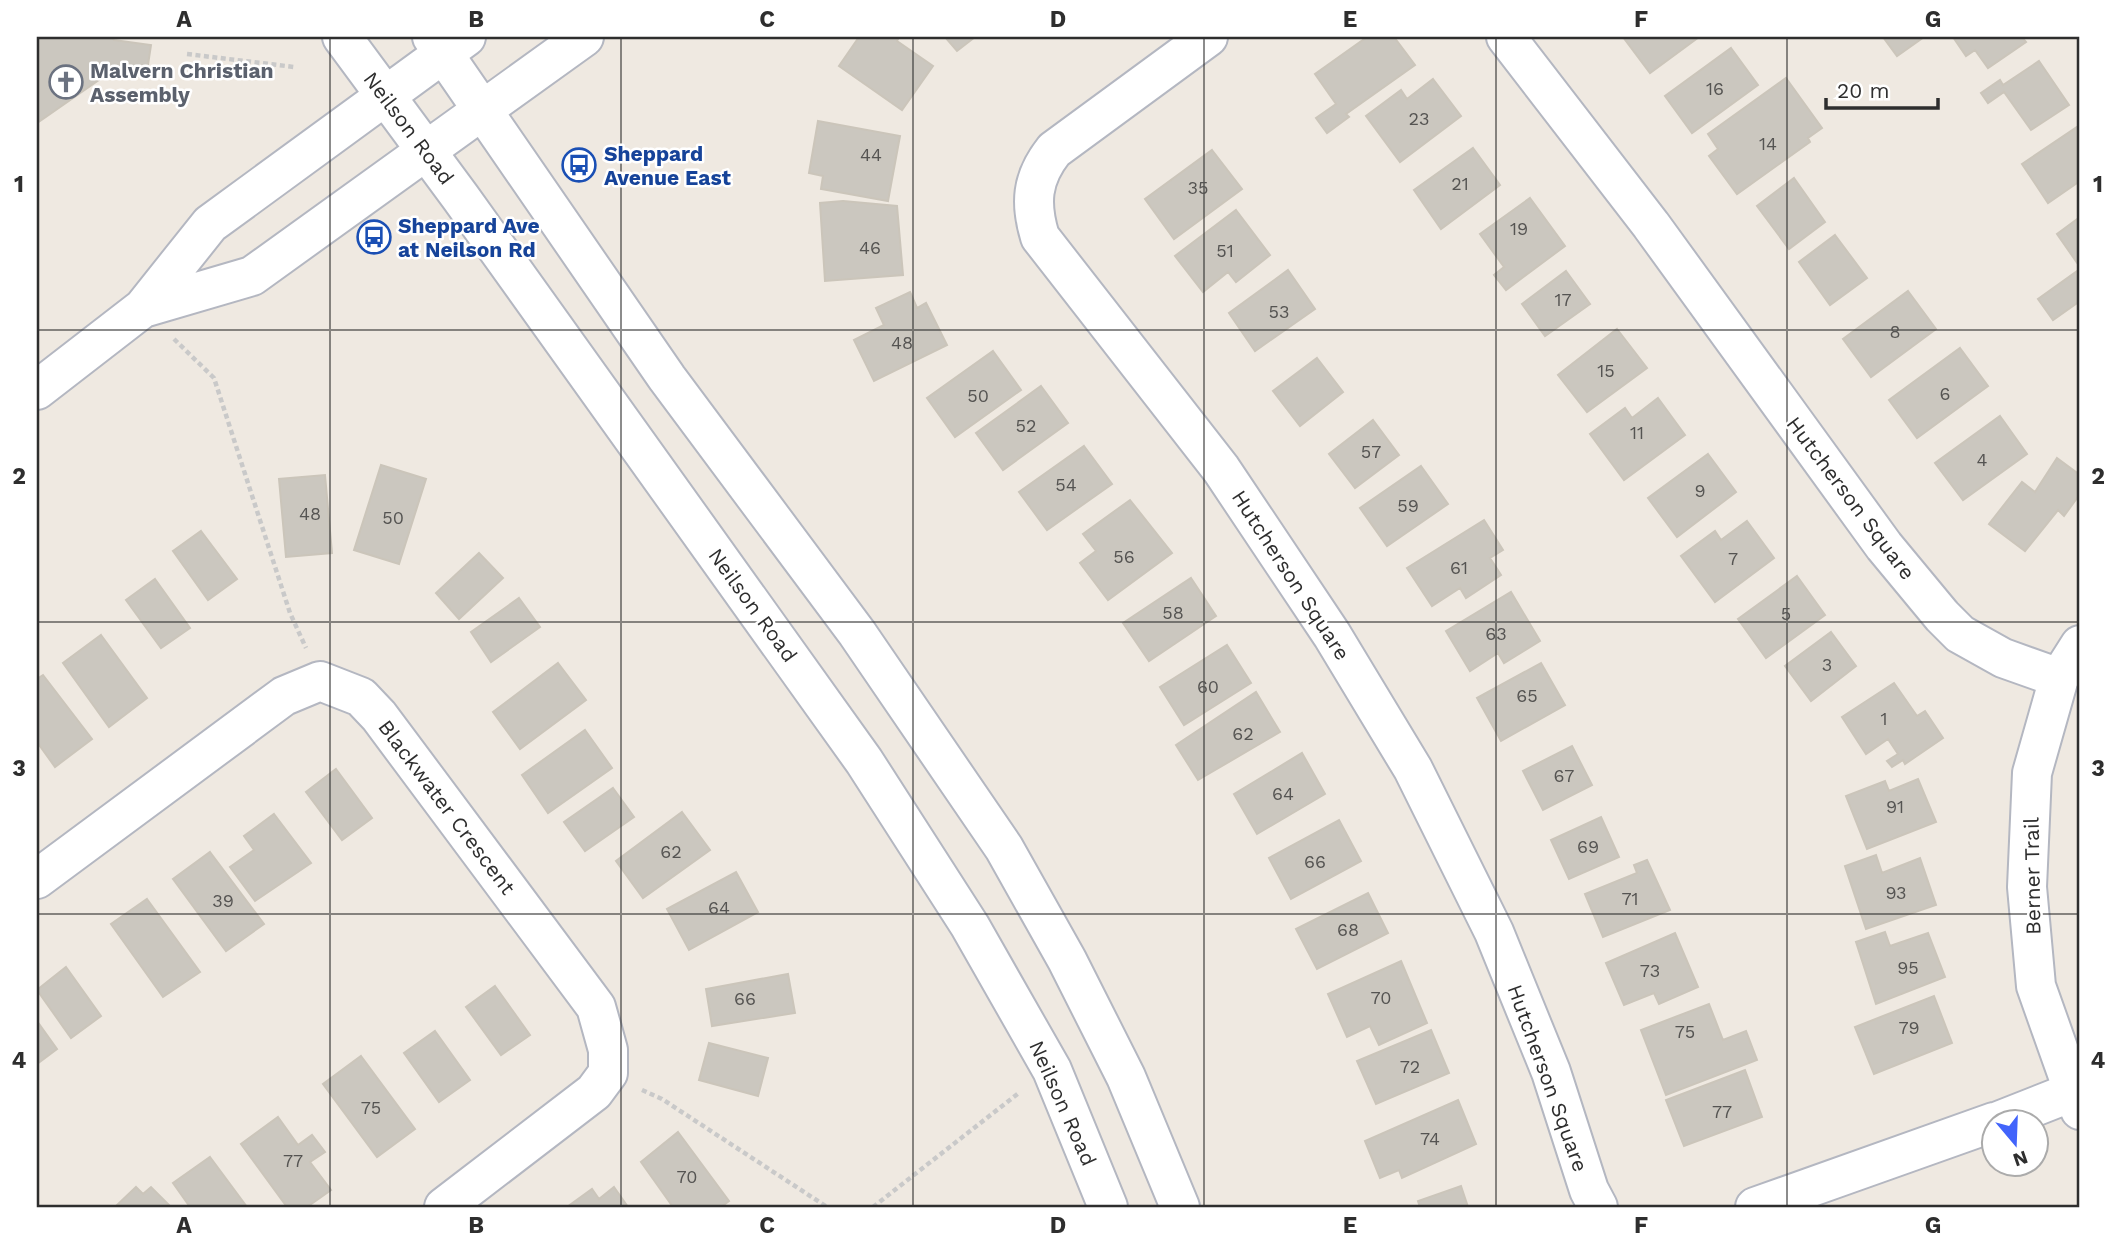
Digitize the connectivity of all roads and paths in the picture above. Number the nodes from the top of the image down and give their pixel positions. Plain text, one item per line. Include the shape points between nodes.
1 (342, 37) edge
2 (584, 37) edge
3 (1208, 37) edge
4 (1506, 37) edge
5 (447, 42) edge
6 (187, 54) dead end
7 (294, 67) dead end
8 (384, 97) junction
9 (484, 111) junction
10 (426, 151) junction
11 (143, 308) junction
12 (37, 390) edge
13 (2080, 645) edge
14 (2059, 678) junction
15 (320, 681) junction
16 (37, 879) edge
17 (1052, 1070) junction
18 (608, 1073) junction
19 (2076, 1101) edge
20 (2049, 1108) edge
21 (1980, 1127) edge
22 (444, 1207) edge
23 (827, 1207) edge
24 (873, 1207) edge
25 (1108, 1207) edge
26 (1180, 1207) edge
27 (1598, 1207) edge
28 (1755, 1207) edge

1 - 8 street, Neilson Road
2 - 9 street
3 - 27 street, Hutcherson Square via 1054,150 1041,166 1032,210 1041,237 1222,469 1332,635 1413,769 1494,932
4 - 14 street, Hutcherson Square via 1651,225 1884,546 1935,608 1960,634 2003,658
5 - 8 street
5 - 9 street
6 - 7 path
8 - 10 street, Neilson Road
8 - 11 street via 210,224
9 - 10 street
9 - 26 street via 667,378 858,634 1004,848 1126,1077
10 - 11 street via 252,276
10 - 17 street, Neilson Road via 864,761 970,926
11 - 12 street
11 - 15 path via 214,378 290,613
13 - 14 street, Berner Trail
14 - 19 street, Berner Trail via 2032,773 2028,887 2036,986
15 - 16 street via 274,702
15 - 18 street, Blackwater Crescent via 361,697 379,716 575,978 596,1007 608,1050
17 - 24 path
17 - 25 street, Neilson Road
18 - 22 street via 594,1093 568,1115
18 - 23 path via 662,1099
19 - 20 street
21 - 28 street

